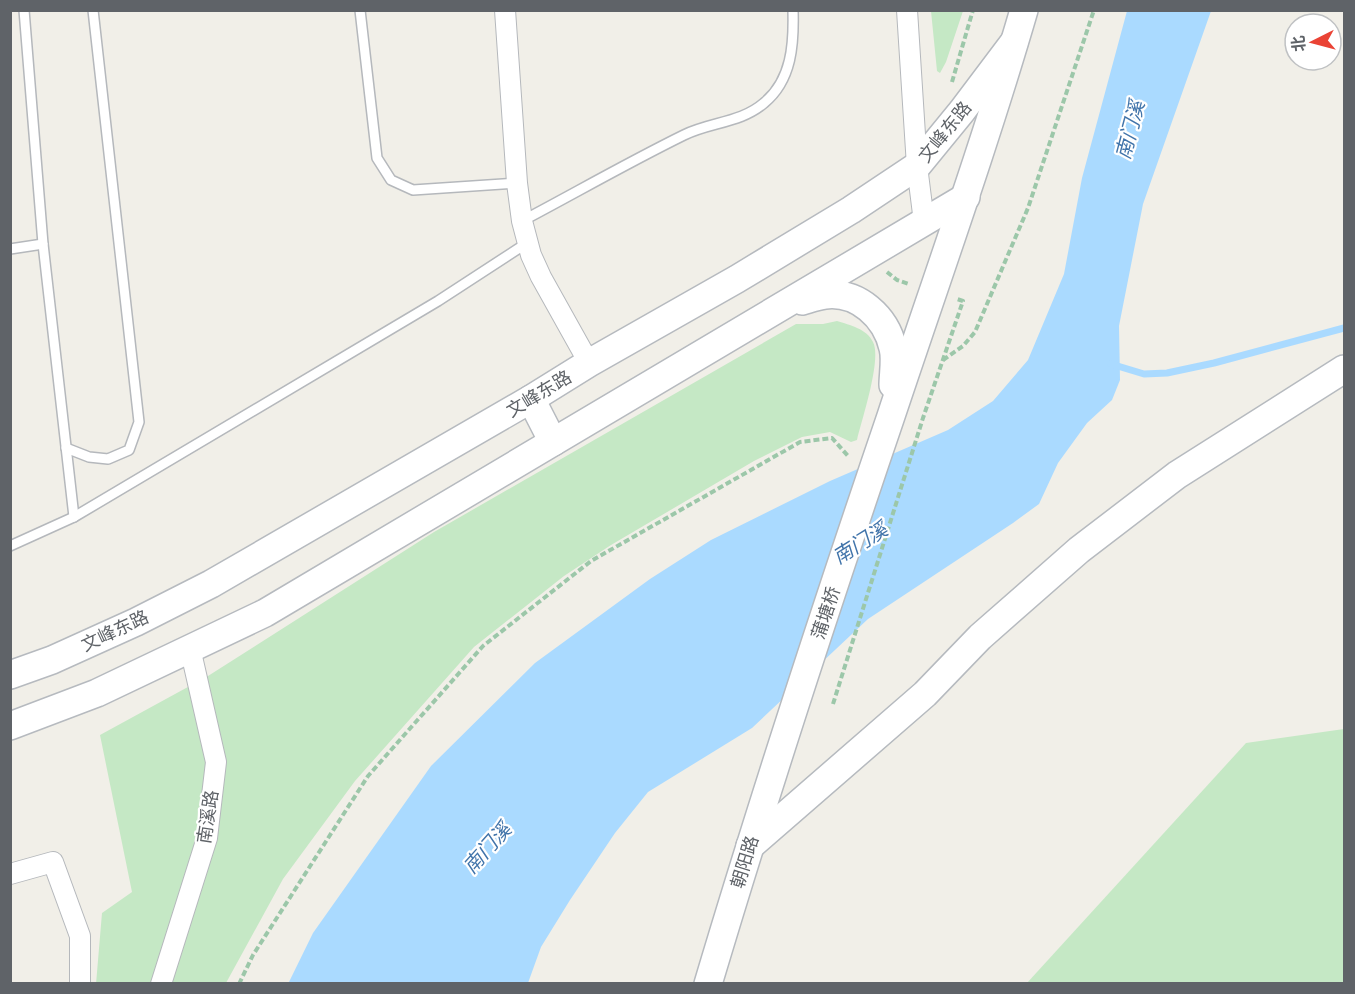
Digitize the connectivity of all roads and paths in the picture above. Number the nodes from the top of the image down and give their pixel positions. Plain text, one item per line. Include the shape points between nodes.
1 (24, 10) edge
2 (93, 10) edge
3 (360, 10) edge
4 (505, 10) edge
5 (793, 10) edge
6 (907, 10) edge
7 (1024, 10) edge
8 (1094, 10) edge
9 (1014, 42) junction
10 (917, 166) junction
11 (517, 183) junction
12 (966, 197) junction
13 (522, 221) junction
14 (924, 222) junction
15 (527, 243) junction
16 (43, 244) junction
17 (10, 249) edge
18 (784, 305) junction
19 (943, 360) dead end
20 (589, 363) junction
21 (1344, 369) edge
22 (531, 399) junction
23 (891, 417) junction
24 (923, 418) dead end
25 (554, 442) junction
26 (66, 448) junction
27 (848, 456) dead end
28 (74, 517) junction
29 (10, 546) edge
30 (190, 648) junction
31 (10, 675) edge
32 (833, 704) dead end
33 (10, 726) edge
34 (784, 742) joint
35 (749, 846) junction
36 (10, 874) edge
37 (80, 984) edge
38 (161, 984) edge
39 (239, 984) edge
40 (708, 984) edge

1 - 16 lane
2 - 26 lane via 139,422 129,450 108,459
3 - 11 lane via 376,158 392,180 413,190
4 - 11 street
5 - 13 lane via 794,39 789,65 781,84 764,103 737,119 686,134
6 - 10 street
7 - 9 street, 蒲塘桥
8 - 19 path via 1029,208 975,332
9 - 10 street, 文峰东路
9 - 12 street, 蒲塘桥
10 - 14 street
10 - 20 street, 文峰东路 via 747,274
11 - 13 street
12 - 14 street
12 - 23 street, 蒲塘桥
13 - 15 street
14 - 18 street
15 - 20 street via 541,277
15 - 28 lane via 438,301
16 - 17 lane
16 - 26 lane
18 - 23 street via 826,295 852,297 872,310 887,329 894,350
18 - 25 street
20 - 22 street, 文峰东路
21 - 35 street via 1177,475 1079,550 980,637 925,694
22 - 25 street
22 - 31 street, 文峰东路 via 212,584 52,660
23 - 34 street, 蒲塘桥
24 - 32 path
25 - 30 street via 264,612
26 - 28 lane
27 - 39 path via 832,438 800,442 591,561 483,646 368,776 253,955
28 - 29 lane
30 - 33 street via 97,693
30 - 38 street, 南溪路 via 216,762 207,837
34 - 35 street, 朝阳路
35 - 40 street, 朝阳路
36 - 37 street via 53,862 80,936

